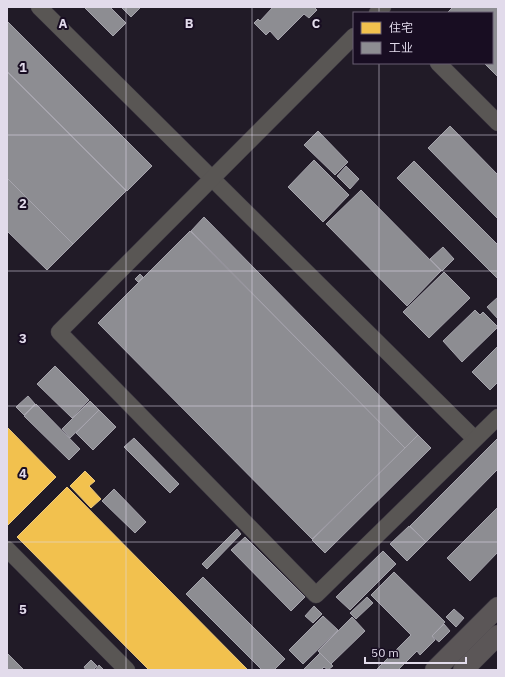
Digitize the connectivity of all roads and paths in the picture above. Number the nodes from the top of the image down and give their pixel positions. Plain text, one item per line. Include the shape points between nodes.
1 (39, 7) edge
2 (353, 37) edge
3 (439, 64) edge
4 (498, 124) edge
5 (213, 177) junction
6 (498, 417) edge
7 (475, 439) junction
8 (7, 549) edge
9 (498, 607) edge
10 (498, 635) edge
11 (127, 670) edge
12 (435, 670) edge
13 (463, 670) edge

1 - 5 street
2 - 5 street
3 - 4 street
5 - 7 street
5 - 7 street via 59,332 316,595
6 - 7 street
8 - 11 street
9 - 12 main road
10 - 13 main road

